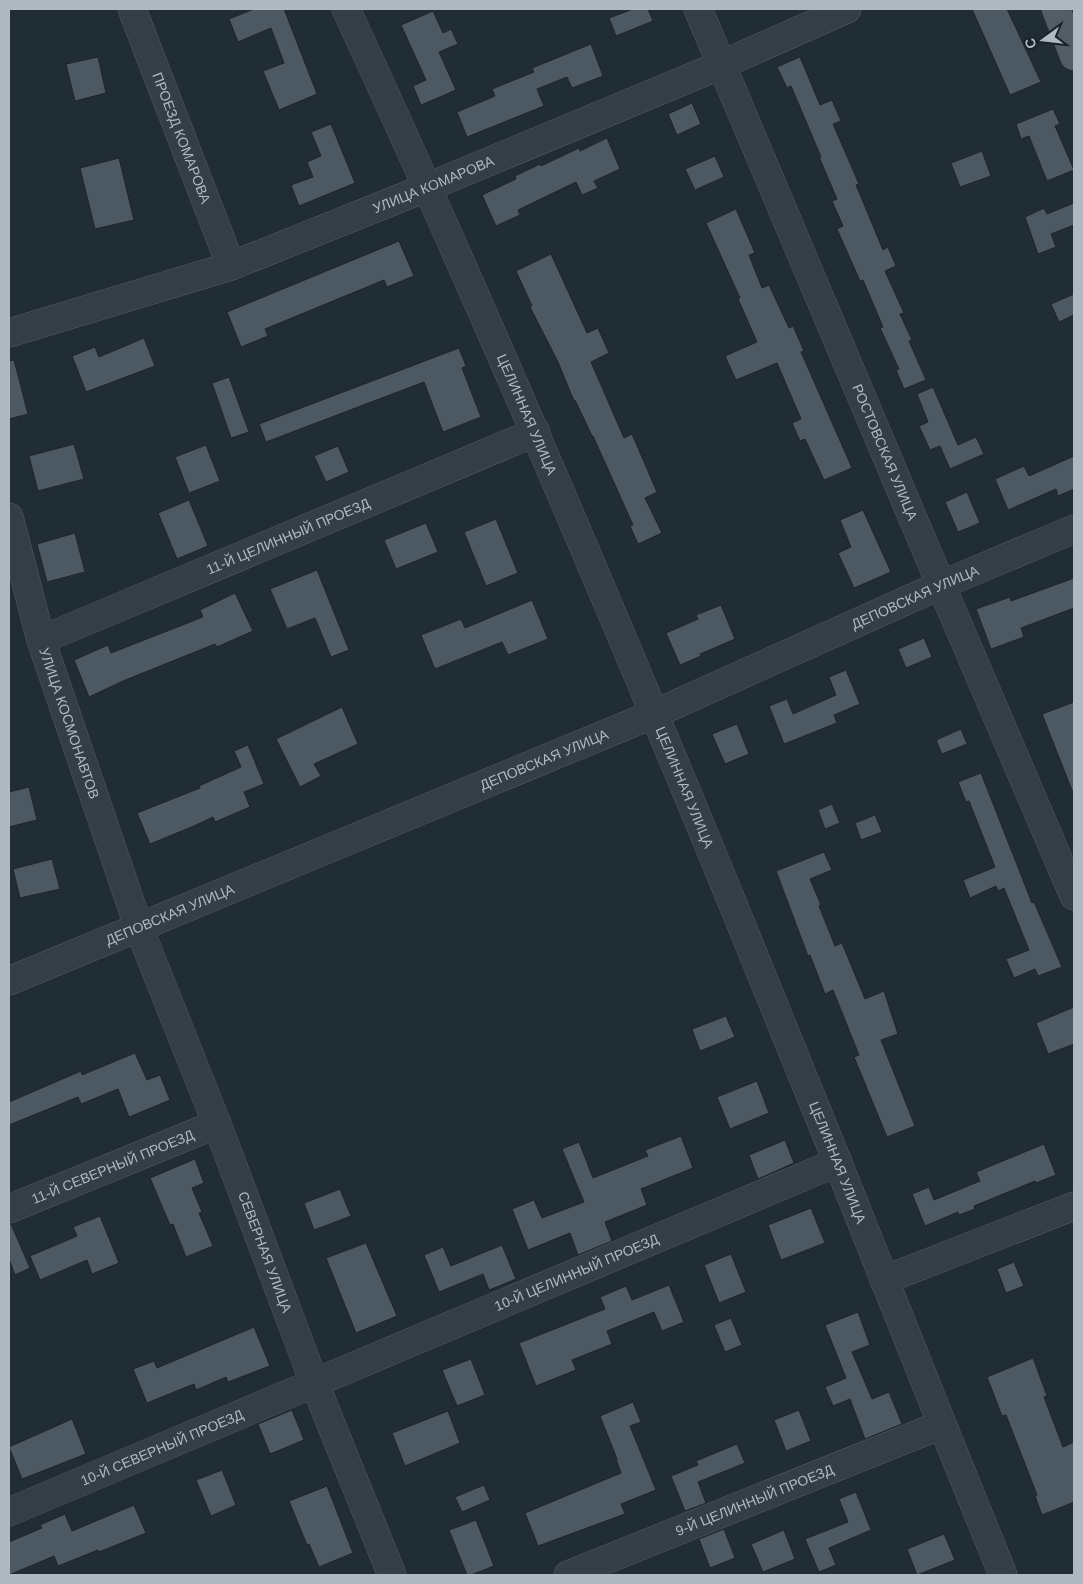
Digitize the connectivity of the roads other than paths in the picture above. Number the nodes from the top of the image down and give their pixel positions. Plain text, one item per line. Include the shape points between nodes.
1 (132, 9) edge
2 (346, 9) edge
3 (698, 9) edge
4 (847, 9) edge
5 (1056, 9) edge
6 (1074, 56) edge
7 (720, 65) junction
8 (428, 187) junction
9 (231, 266) junction
10 (9, 333) edge
11 (536, 432) junction
12 (9, 517) edge
13 (1074, 528) edge
14 (941, 586) junction
15 (40, 640) junction
16 (654, 714) junction
17 (1074, 896) edge
18 (139, 928) junction
19 (9, 981) edge
20 (217, 1124) junction
21 (838, 1162) junction
22 (1074, 1206) edge
23 (9, 1209) edge
24 (884, 1280) junction
25 (314, 1382) junction
26 (941, 1426) junction
27 (9, 1512) edge
28 (392, 1575) edge
29 (568, 1575) edge
30 (1003, 1575) edge

1 - 9 street, ПРОЕЗД КОМАРОВА
2 - 8 street, ЦЕЛИННАЯ УЛИЦА
3 - 7 street, РОСТОВСКАЯ УЛИЦА
4 - 7 street, УЛИЦА КОМАРОВА
5 - 6 main road
7 - 8 street, УЛИЦА КОМАРОВА
7 - 14 street, РОСТОВСКАЯ УЛИЦА
8 - 9 street, УЛИЦА КОМАРОВА
8 - 11 street, ЦЕЛИННАЯ УЛИЦА
9 - 10 street, УЛИЦА КОМАРОВА
11 - 15 street, 11-Й ЦЕЛИННЫЙ ПРОЕЗД
11 - 16 street, ЦЕЛИННАЯ УЛИЦА
12 - 15 street, УЛИЦА КОСМОНАВТОВ
13 - 14 street, ДЕПОВСКАЯ УЛИЦА
14 - 16 street, ДЕПОВСКАЯ УЛИЦА
14 - 17 street, РОСТОВСКАЯ УЛИЦА
15 - 18 street, УЛИЦА КОСМОНАВТОВ
16 - 18 street, ДЕПОВСКАЯ УЛИЦА
16 - 21 street, ЦЕЛИННАЯ УЛИЦА
18 - 19 street, ДЕПОВСКАЯ УЛИЦА
18 - 20 street, СЕВЕРНАЯ УЛИЦА
20 - 23 street, 11-Й СЕВЕРНЫЙ ПРОЕЗД
20 - 25 street, СЕВЕРНАЯ УЛИЦА
21 - 24 street, ЦЕЛИННАЯ УЛИЦА
21 - 25 street, 10-Й ЦЕЛИННЫЙ ПРОЕЗД
22 - 24 street
24 - 26 street, ЦЕЛИННАЯ УЛИЦА
25 - 27 street, 10-Й СЕВЕРНЫЙ ПРОЕЗД
25 - 28 street, СЕВЕРНАЯ УЛИЦА
26 - 29 street, 9-Й ЦЕЛИННЫЙ ПРОЕЗД
26 - 30 street, ЦЕЛИННАЯ УЛИЦА

